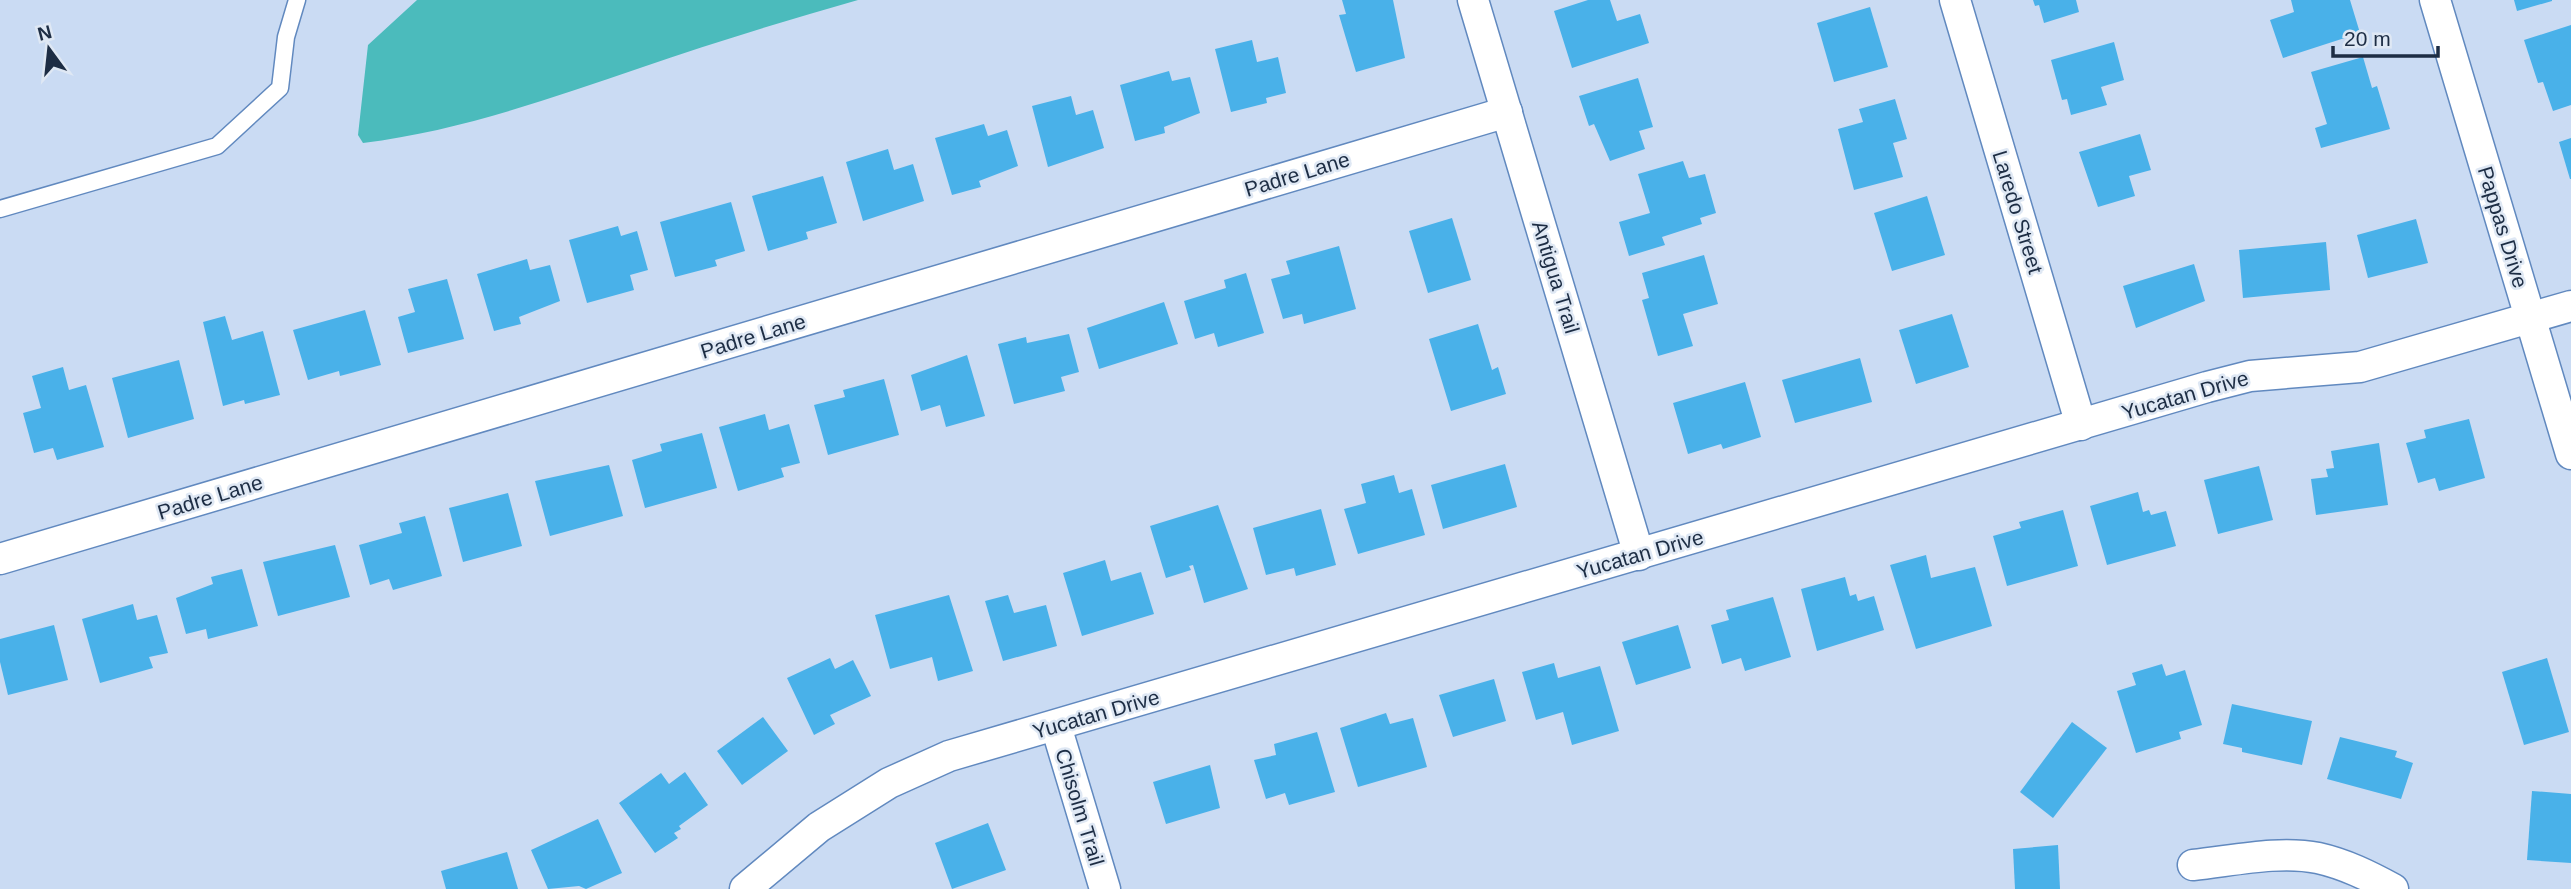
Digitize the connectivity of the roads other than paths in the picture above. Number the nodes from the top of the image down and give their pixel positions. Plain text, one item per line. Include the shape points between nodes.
1 (297, 0) edge
2 (1473, 0) edge
3 (1955, 0) edge
4 (2435, 0) edge
5 (1507, 112) junction
6 (0, 209) edge
7 (2571, 306) edge
8 (2530, 318) junction
9 (2081, 425) junction
10 (2571, 454) edge
11 (1639, 555) junction
12 (0, 559) edge
13 (1056, 726) junction
14 (2193, 865) dead end
15 (745, 889) edge
16 (1105, 889) edge
17 (2393, 889) edge

1 - 6 lane via 286,37 280,88 217,146
2 - 5 street, Antigua Trail
3 - 9 street, Laredo Street
4 - 8 street, Pappas Drive
5 - 11 street, Antigua Trail
5 - 12 street, Padre Lane
7 - 8 street, Yucatan Drive
8 - 9 street, Yucatan Drive via 2360,367 2250,376
8 - 10 street, Pappas Drive
9 - 11 street, Yucatan Drive
11 - 13 street, Yucatan Drive
13 - 15 street, Yucatan Drive via 949,756 889,783 819,827
13 - 16 street, Chisolm Trail
14 - 17 street via 2278,856 2317,858 2354,869

